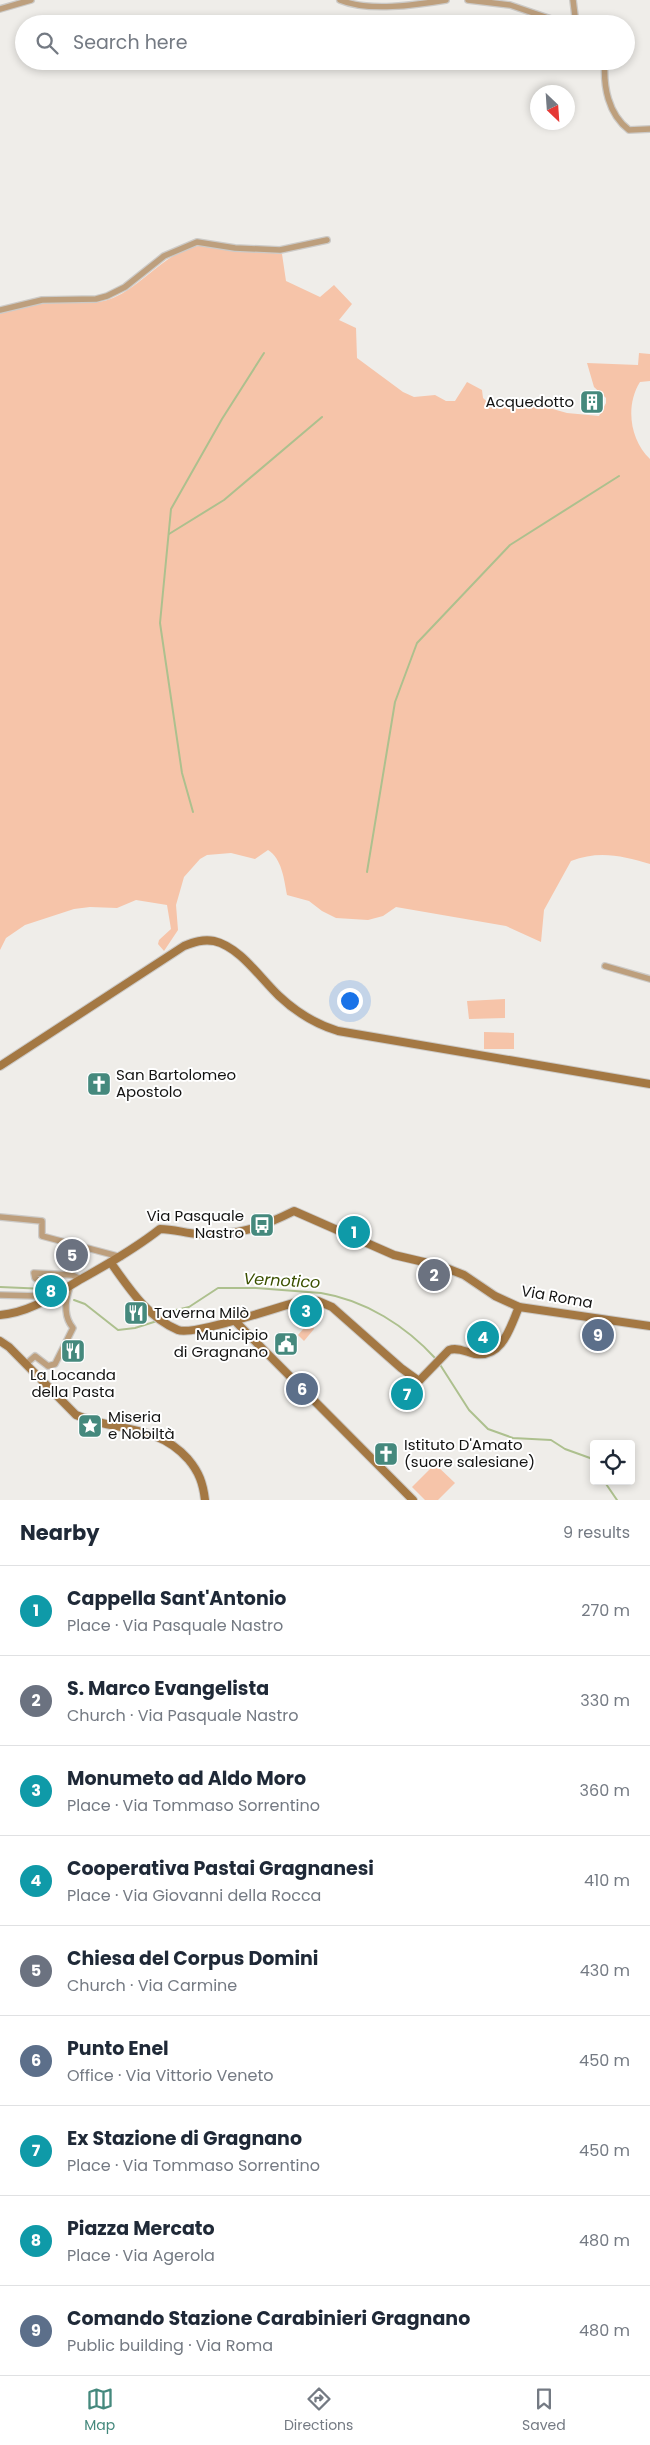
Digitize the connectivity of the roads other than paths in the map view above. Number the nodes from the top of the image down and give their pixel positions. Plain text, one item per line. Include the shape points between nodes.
1 (31, 0) edge
2 (340, 0) edge
3 (446, 0) edge
4 (468, 0) edge
5 (573, 0) edge
6 (0, 8) edge
7 (539, 15) edge
8 (575, 15) edge
9 (604, 70) edge
10 (650, 129) edge
11 (327, 240) dead end
12 (0, 310) edge
13 (605, 966) dead end
14 (650, 979) edge
15 (0, 1066) edge
16 (650, 1084) edge
17 (0, 1217) edge
18 (121, 1256) junction
19 (111, 1263) junction
20 (81, 1279) junction
21 (70, 1287) junction
22 (0, 1295) edge
23 (519, 1307) junction
24 (0, 1315) edge
25 (234, 1320) junction
26 (650, 1326) edge
27 (0, 1341) edge
28 (26, 1364) junction
29 (205, 1500) edge
30 (413, 1500) edge

1 - 6 street
2 - 3 street via 354,6
4 - 7 street via 510,5
5 - 8 street
9 - 10 street via 612,111 618,120 629,130
11 - 12 street via 280,250 197,242 164,256 125,288 107,296 42,300
13 - 14 street
15 - 16 street via 184,946 199,940 223,944 295,1010 310,1021 338,1032
17 - 18 street via 42,1222 42,1236
18 - 19 street
18 - 23 street, Via Roma via 160,1228 196,1234 240,1233 269,1225 294,1211 394,1255 441,1266 466,1276 495,1296
19 - 20 street
19 - 25 street via 138,1301 169,1325 184,1331
20 - 21 street
20 - 22 street via 72,1275 34,1273 35,1278 42,1282 42,1294
21 - 24 street via 38,1305
21 - 28 street via 66,1312 72,1328 55,1364 48,1366 35,1356
23 - 25 street via 503,1344 497,1350 482,1354 455,1348 419,1381 332,1307 318,1301 304,1300
23 - 26 street, Via Roma
25 - 30 street
27 - 28 street
28 - 29 street via 76,1415 158,1436 180,1450 203,1482

